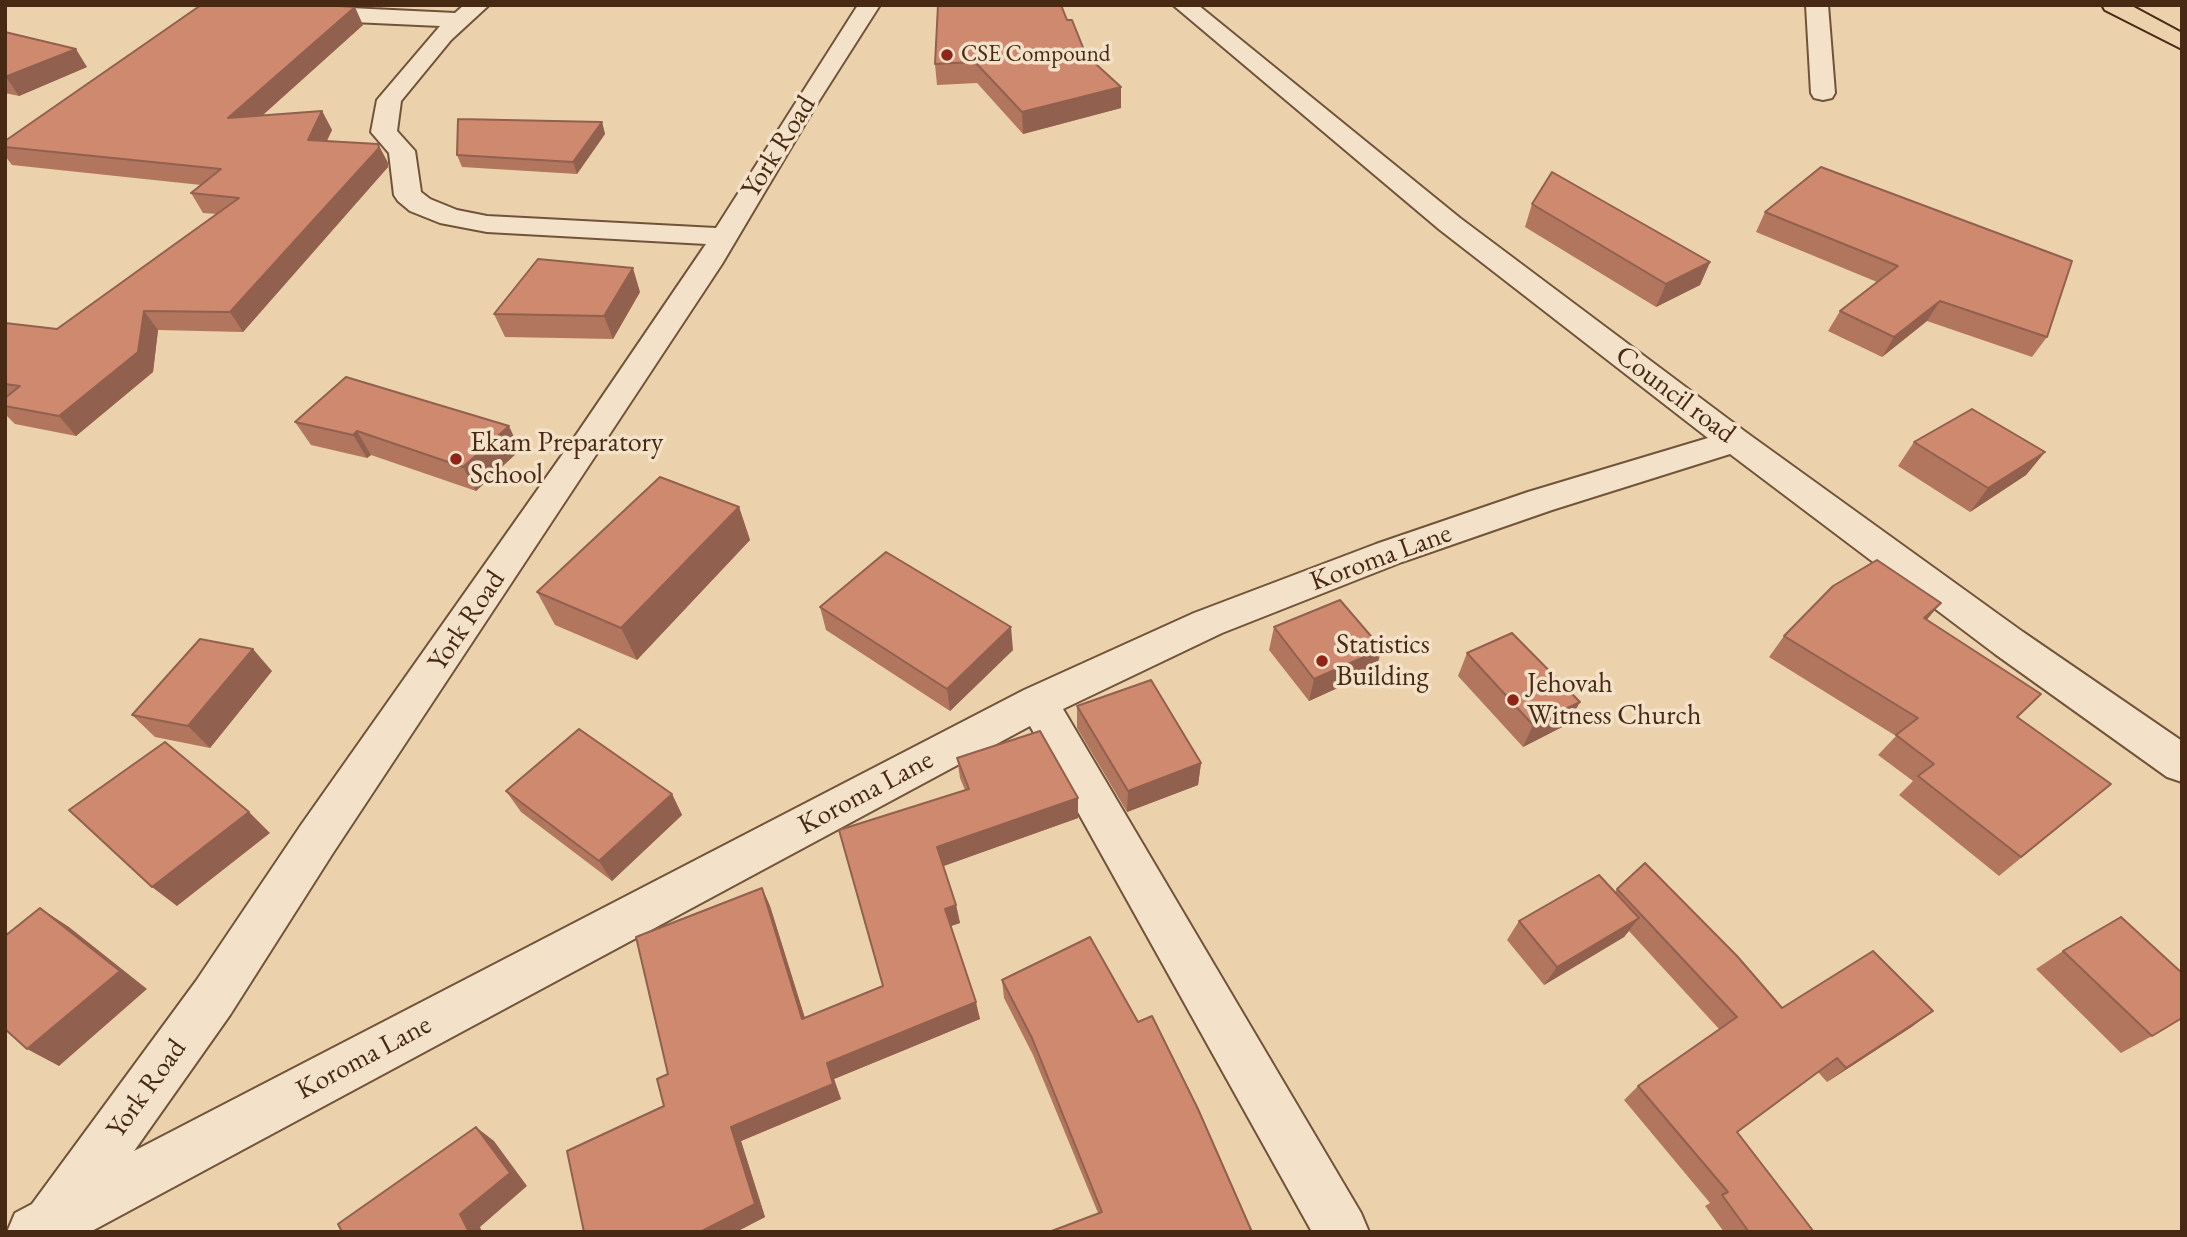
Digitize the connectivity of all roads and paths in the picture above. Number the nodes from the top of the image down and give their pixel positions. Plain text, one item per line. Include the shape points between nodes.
1 (869, 5) edge
2 (1184, 5) edge
3 (1817, 5) edge
4 (2113, 5) edge
5 (2151, 5) edge
6 (283, 12) edge
7 (469, 13) edge
8 (2182, 21) edge
9 (2182, 42) edge
10 (1824, 93) dead end
11 (724, 237) junction
12 (1735, 441) junction
13 (1038, 702) junction
14 (2182, 764) edge
15 (41, 1228) edge
16 (1342, 1232) edge

1 - 11 street, York Road
2 - 12 street, Council road via 1450,224
3 - 10 street
4 - 9 highway
5 - 8 highway
6 - 7 street
7 - 11 street via 443,35 389,100 384,132 402,151 408,195 450,217 487,224
11 - 15 street, York Road via 213,998
12 - 13 street, Koroma Lane via 1389,553 1208,624
12 - 14 street, Council road
13 - 15 street, Koroma Lane
13 - 16 street

